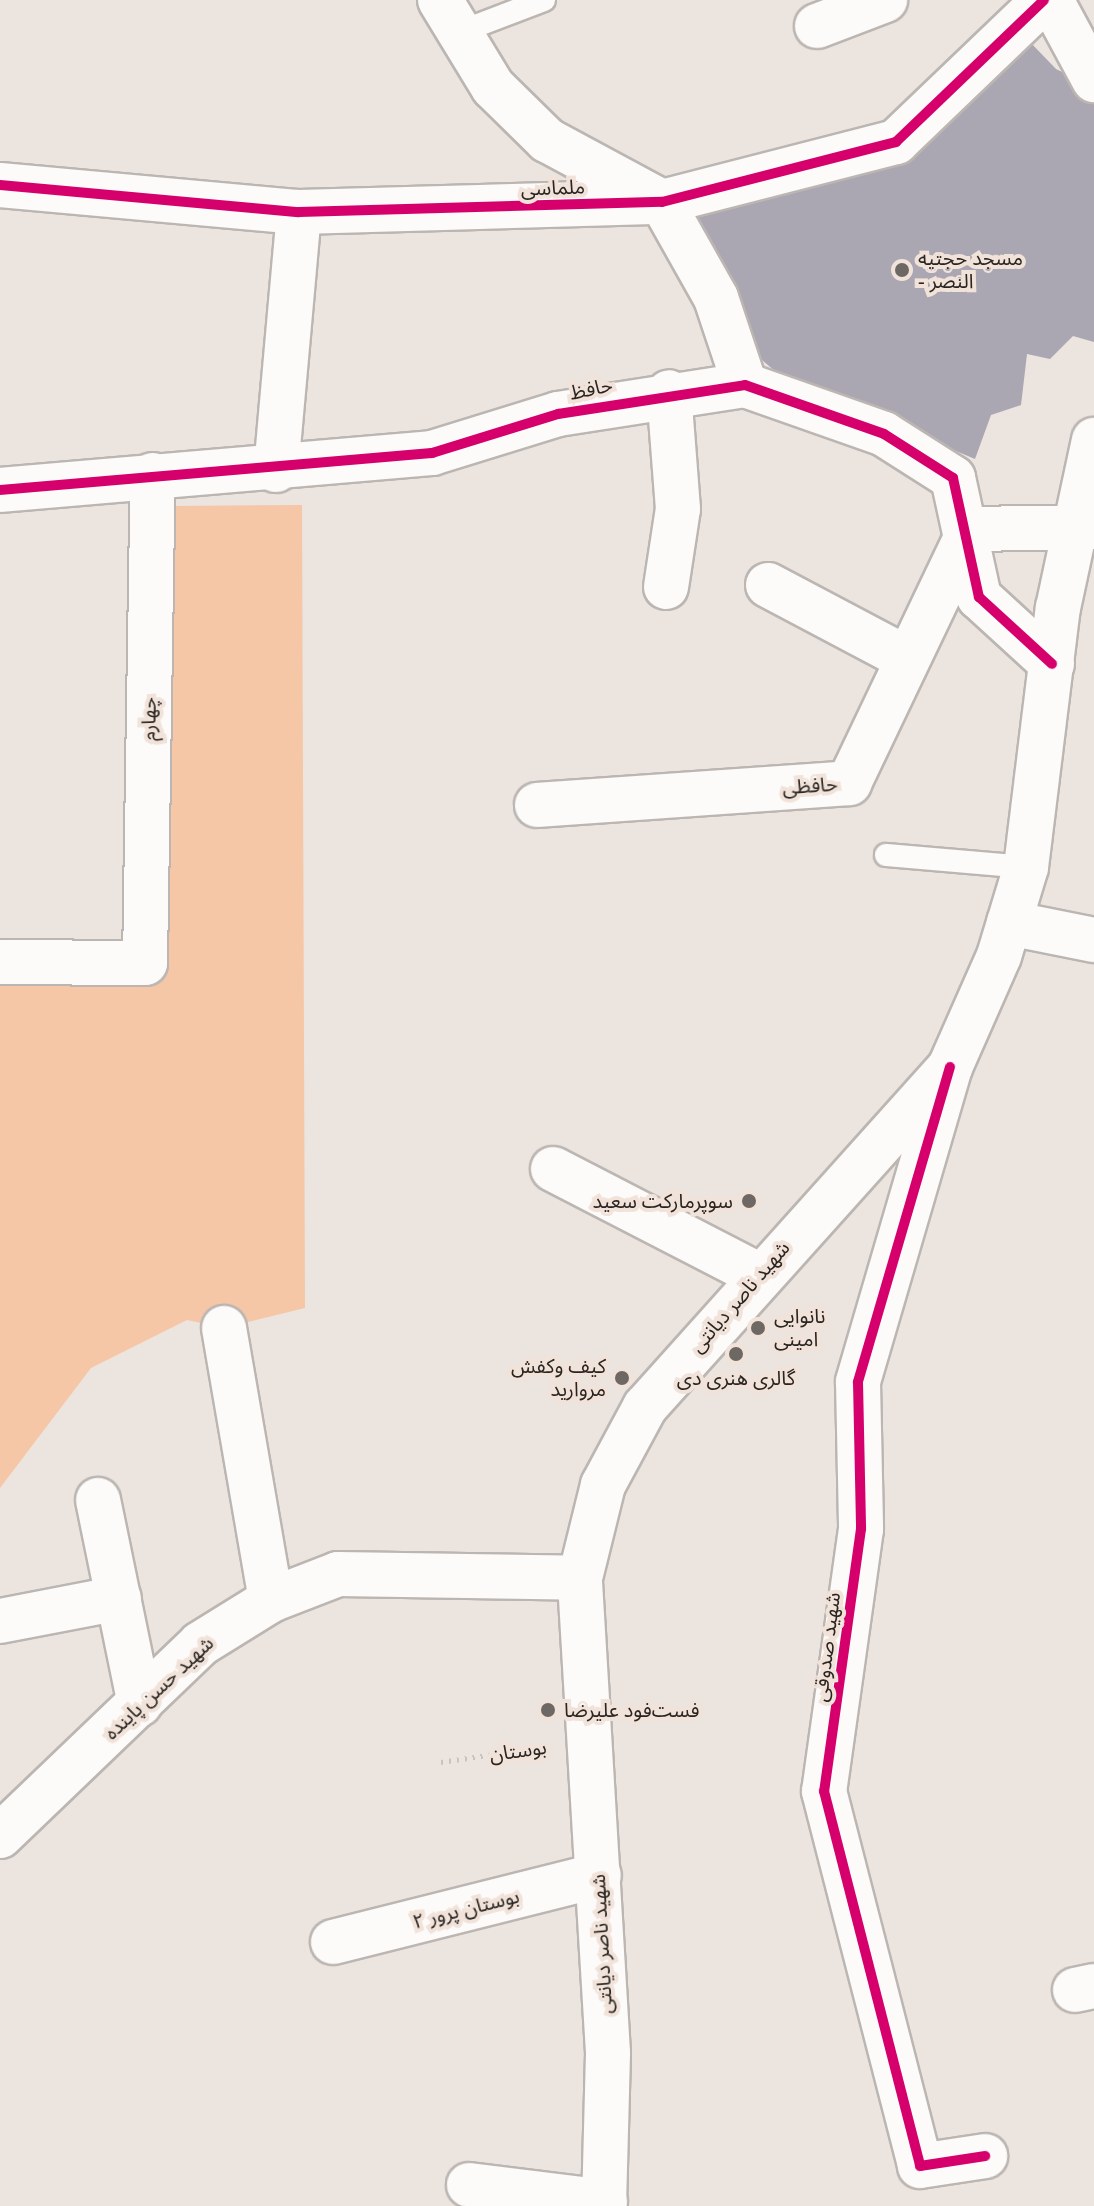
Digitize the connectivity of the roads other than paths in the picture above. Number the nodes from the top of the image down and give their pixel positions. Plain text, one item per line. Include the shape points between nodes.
1 (544, 0) edge
2 (885, 0) edge
3 (1044, 0) edge
4 (1051, 0) edge
5 (450, 16) edge
6 (817, 26) dead end
7 (1094, 80) edge
8 (0, 185) edge
9 (662, 202) junction
10 (299, 212) junction
11 (745, 385) junction
12 (669, 392) junction
13 (1094, 440) edge
14 (276, 470) junction
15 (153, 475) junction
16 (0, 490) edge
17 (1084, 527) edge
18 (970, 529) junction
19 (768, 585) dead end
20 (666, 587) dead end
21 (904, 657) junction
22 (1052, 664) junction
23 (537, 805) dead end
24 (886, 855) dead end
25 (1026, 867) junction
26 (1009, 923) junction
27 (1094, 940) edge
28 (0, 962) edge
29 (950, 1067) junction
30 (553, 1169) dead end
31 (758, 1275) junction
32 (224, 1328) dead end
33 (98, 1500) dead end
34 (580, 1578) junction
35 (119, 1598) junction
36 (271, 1600) junction
37 (0, 1621) edge
38 (140, 1704) junction
39 (0, 1836) edge
40 (599, 1875) junction
41 (333, 1942) dead end
42 (985, 2156) dead end
43 (469, 2185) dead end
44 (605, 2204) edge

1 - 5 lane
2 - 6 street
3 - 9 street, ملماسی via 896,142
4 - 7 street
5 - 9 street via 493,87 547,140
8 - 10 street, ملماسی
9 - 10 street, ملماسی
9 - 11 street via 716,298
10 - 14 street
11 - 12 street, حافظ
11 - 18 street, حافظ via 907,449 953,478
12 - 14 street, حافظ via 558,414 432,453
12 - 20 street via 678,509
13 - 17 street, شهید ناصر دیانتی
14 - 15 street, حافظ
15 - 16 street, حافظ
15 - 28 street, چهارم via 145,963
17 - 18 street
17 - 22 street, شهید ناصر دیانتی
18 - 21 street, حافظی
18 - 22 street, حافظ via 979,597
19 - 21 street
21 - 23 street, حافظی via 849,783
22 - 25 street, شهید ناصر دیانتی
24 - 25 lane
25 - 26 street, شهید ناصر دیانتی
26 - 27 street
26 - 29 street, شهید ناصر دیانتی
29 - 31 street, شهید ناصر دیانتی
29 - 42 street, شهید صدوقی via 858,1382 861,1529 824,1791 920,2166
30 - 31 street
31 - 34 street, شهید ناصر دیانتی via 645,1407 603,1485
32 - 36 street
33 - 35 street
34 - 36 street, شهید حسن پاینده via 338,1574
34 - 40 street, شهید ناصر دیانتی
35 - 37 street
35 - 38 street
36 - 38 street, شهید حسن پاینده via 200,1644
38 - 39 street, شهید حسن پاینده
40 - 41 street, بوستان پرور ۲
40 - 44 street, شهید ناصر دیانتی via 608,2053
43 - 44 street

